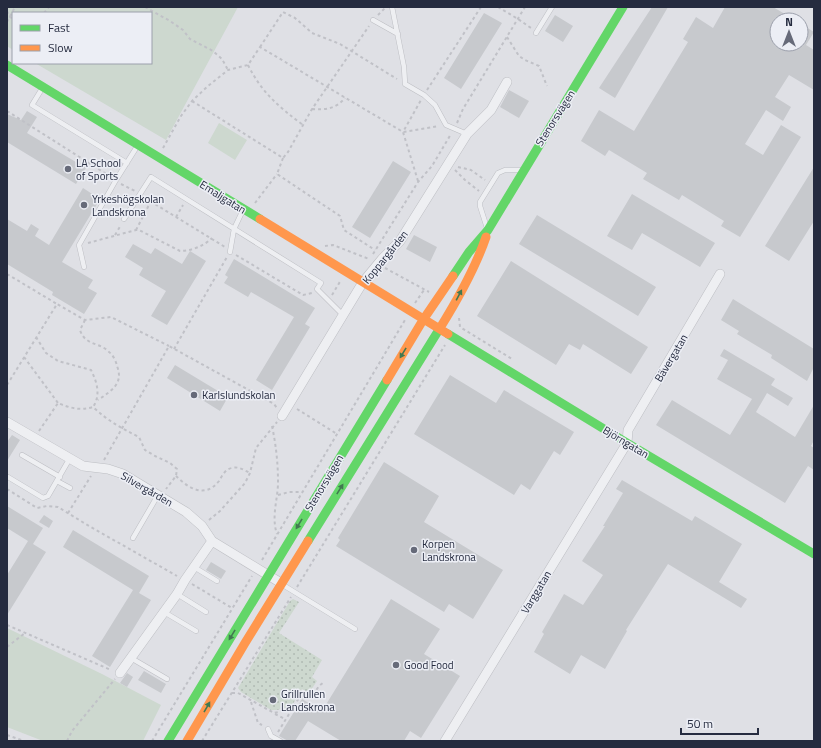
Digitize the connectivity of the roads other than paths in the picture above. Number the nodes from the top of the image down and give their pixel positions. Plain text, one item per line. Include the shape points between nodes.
1 (392, 7) edge
2 (552, 7) edge
3 (623, 7) edge
4 (373, 20) road end
5 (536, 33) road end
6 (398, 34) junction
7 (7, 65) edge
8 (507, 82) dead end
9 (43, 87) junction
10 (467, 134) junction
11 (138, 145) junction
12 (127, 163) junction
13 (523, 170) junction
14 (243, 210) junction
15 (124, 219) road end
16 (234, 229) junction
17 (488, 230) junction
18 (230, 252) road end
19 (84, 267) dead end
20 (720, 274) dead end
21 (364, 282) junction
22 (344, 315) junction
23 (423, 320) junction
24 (439, 328) junction
25 (282, 416) road end
26 (7, 422) edge
27 (627, 443) junction
28 (22, 455) dead end
29 (70, 458) junction
30 (8, 477) dead end
31 (58, 479) junction
32 (70, 488) dead end
33 (159, 496) junction
34 (132, 538) dead end
35 (212, 541) junction
36 (814, 554) edge
37 (194, 567) junction
38 (268, 575) junction
39 (218, 581) dead end
40 (281, 584) junction
41 (177, 594) junction
42 (164, 612) junction
43 (206, 612) dead end
44 (355, 628) dead end
45 (196, 631) dead end
46 (130, 658) junction
47 (120, 673) road end
48 (167, 679) dead end
49 (268, 729) road end
50 (277, 740) edge
51 (168, 741) edge
52 (187, 741) edge
53 (445, 741) edge

1 - 6 lane
2 - 5 lane
3 - 13 street, Stenorsvägen
4 - 6 lane
6 - 10 lane via 405,84 435,105 446,125
7 - 9 street, Emaljgatan
8 - 10 street, Koppargården via 491,110
9 - 11 street, Emaljgatan
9 - 12 lane via 32,105
10 - 21 street, Koppargården via 400,241
11 - 12 lane
11 - 14 street, Emaljgatan
12 - 19 lane via 79,245
13 - 17 street, Stenorsvägen
13 - 17 lane via 505,170 498,173 484,195 480,206
14 - 16 lane
14 - 21 street, Emaljgatan
15 - 16 lane via 151,177
16 - 18 lane
16 - 22 lane via 321,283 317,289
17 - 23 street, Stenorsvägen via 469,252
24 -> 17 street, Stenorsvägen via 479,257
20 - 27 street, Bävergatan via 628,430
21 - 22 street, Koppargården
21 - 23 street, Emaljgatan
22 - 25 street, Koppargården
23 - 24 street, Emaljgatan
23 -> 38 street, Stenorsvägen
24 - 27 street, Björngatan
40 -> 24 street, Stenorsvägen
26 - 29 street, Silvergården
27 - 36 street, Björngatan
27 - 53 street, Varggatan
28 - 31 lane
29 - 31 lane
29 - 33 street, Silvergården via 83,466 123,474
30 - 31 lane via 43,498 48,496
31 - 32 lane
33 - 34 lane
33 - 35 street, Silvergården via 186,512 202,526
35 - 37 street
35 - 38 street, Silvergården
37 - 39 lane
37 - 41 street
38 - 40 street, Silvergården
38 -> 51 street, Stenorsvägen
40 - 44 lane
52 -> 40 street, Stenorsvägen
41 - 42 street
41 - 43 lane
42 - 45 lane
42 - 46 street
46 - 47 street
46 - 48 lane
49 - 50 lane via 271,736

